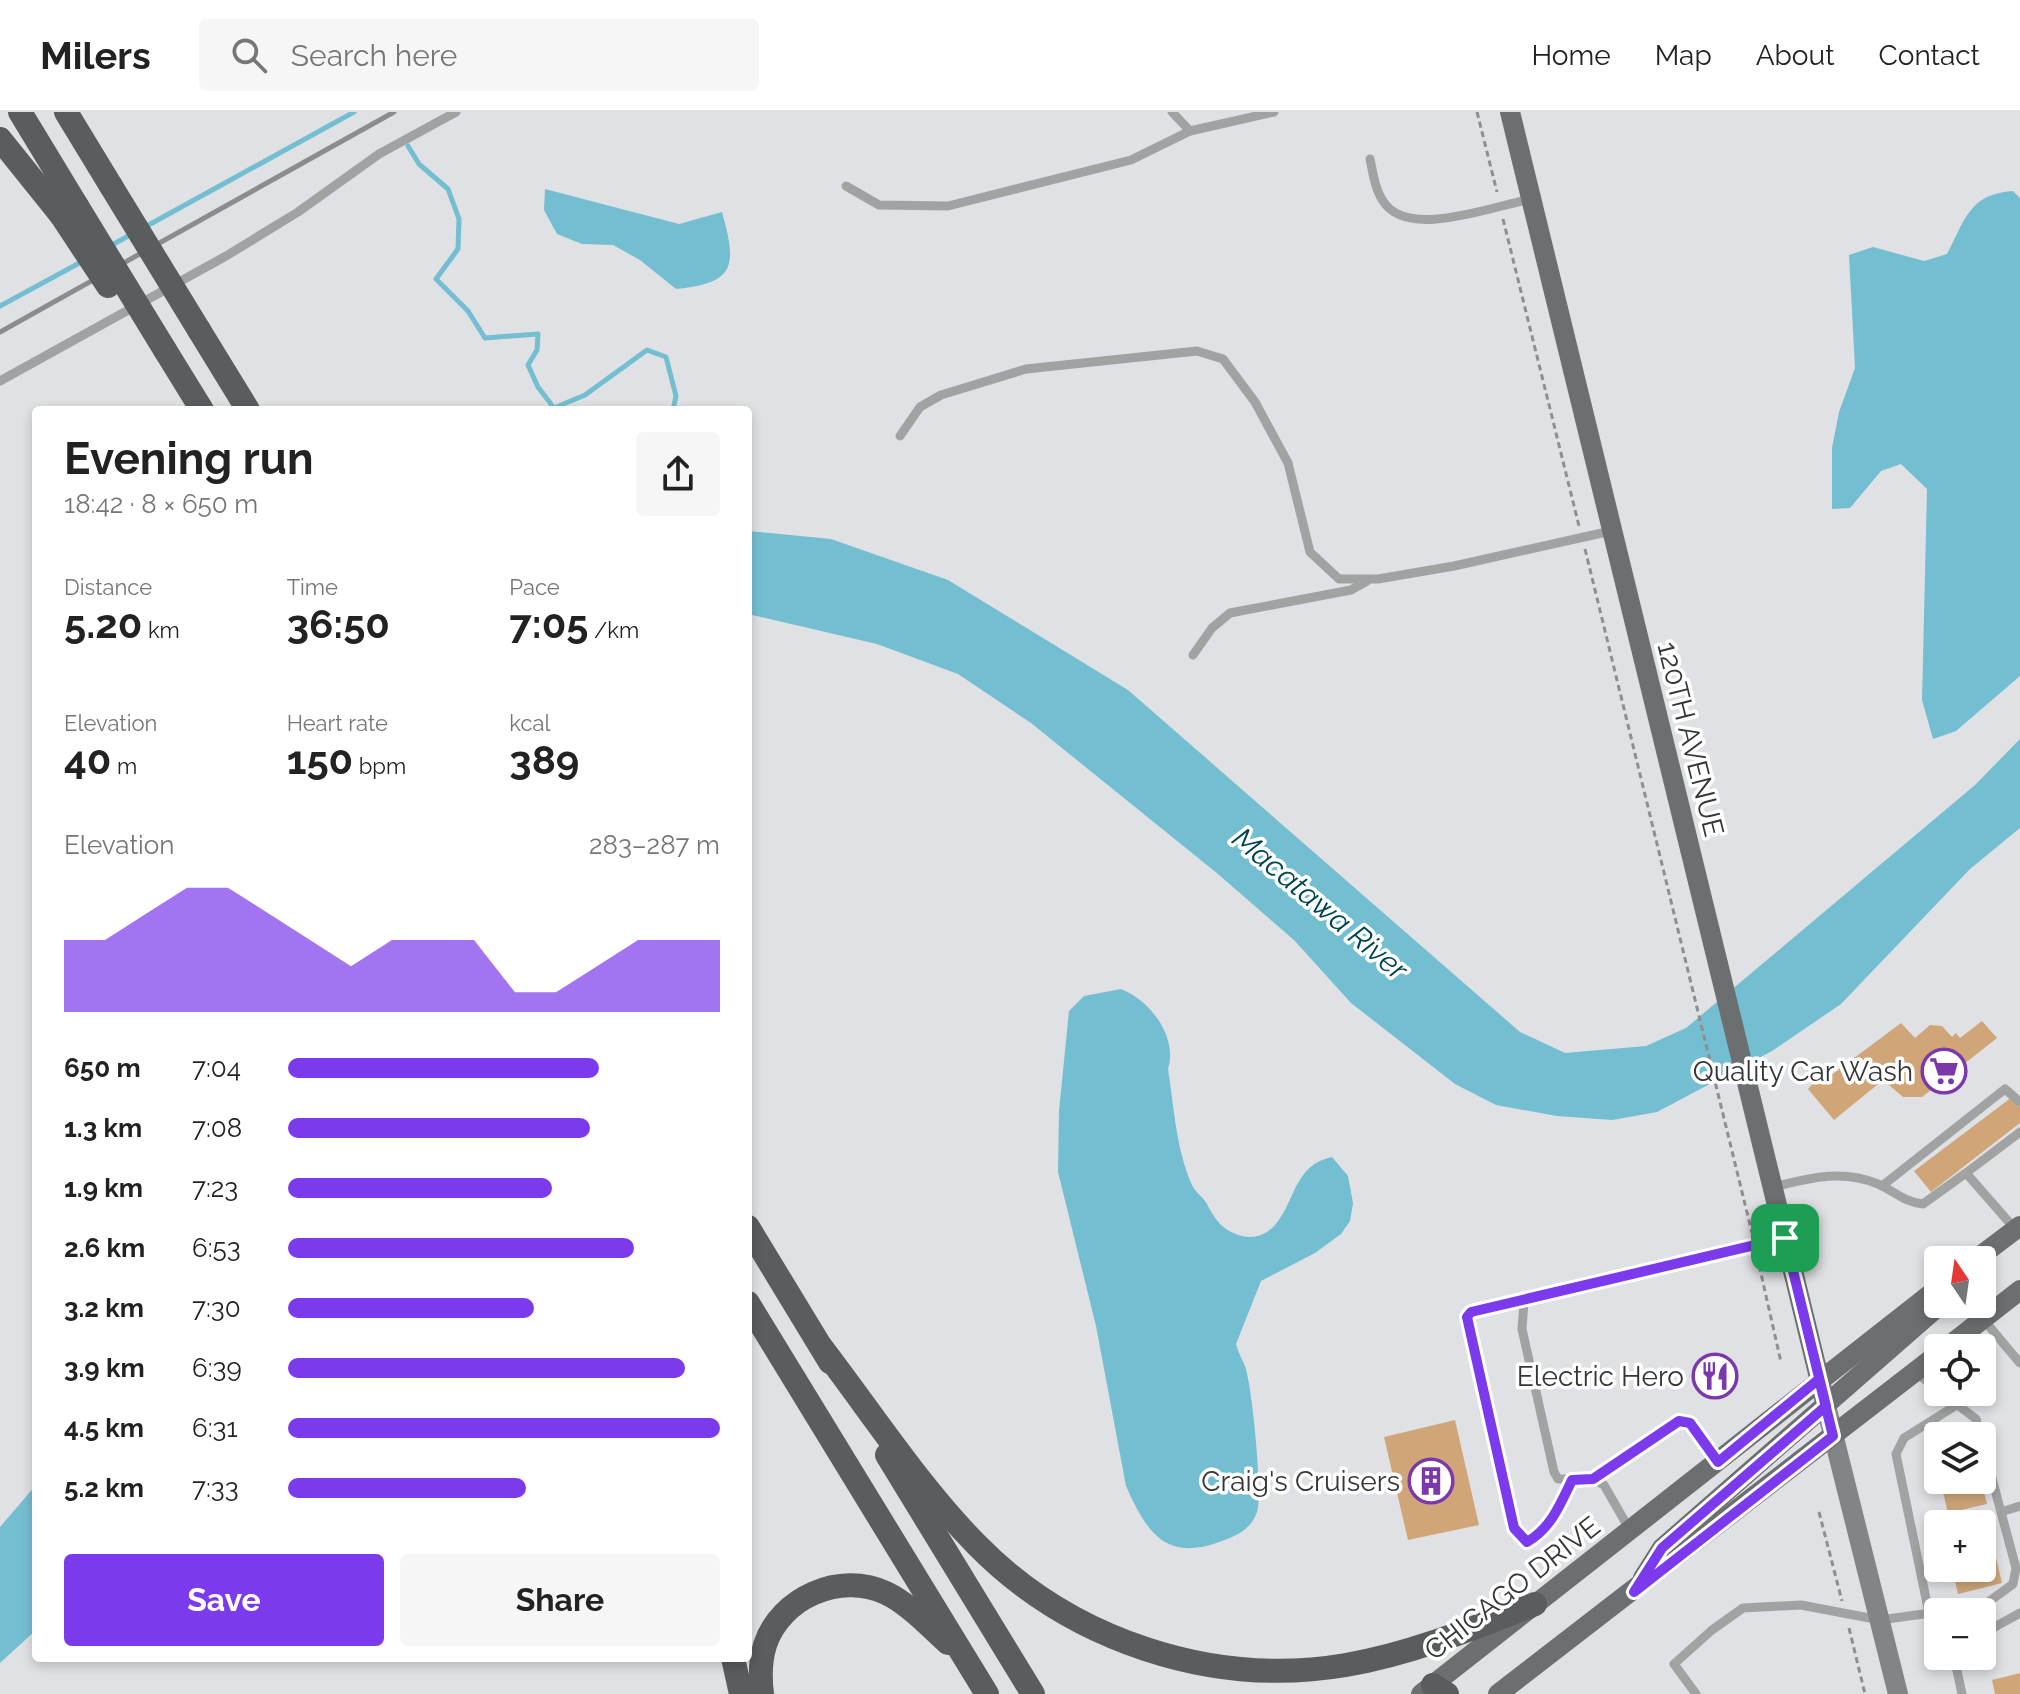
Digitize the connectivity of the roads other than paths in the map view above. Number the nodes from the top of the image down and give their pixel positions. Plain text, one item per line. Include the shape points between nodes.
1 (20, 112) edge
2 (66, 112) edge
3 (456, 112) edge
4 (1172, 112) edge
5 (1274, 112) edge
6 (1510, 112) edge
7 (1190, 131) junction
8 (0, 139) edge
9 (1370, 159) dead end
10 (846, 186) dead end
11 (1531, 199) junction
12 (69, 210) junction
13 (0, 381) edge
14 (200, 406) edge
15 (246, 406) edge
16 (900, 436) dead end
17 (1611, 531) junction
18 (1370, 580) junction
19 (1193, 655) dead end
20 (2020, 1102) edge
21 (2020, 1132) edge
22 (1966, 1173) junction
23 (1882, 1186) junction
24 (1772, 1188) junction
25 (2018, 1228) edge
26 (752, 1234) edge
27 (1785, 1238) junction
28 (1994, 1246) edge
29 (2020, 1290) edge
30 (1924, 1299) edge
31 (1524, 1302) junction
32 (752, 1310) edge
33 (1925, 1318) edge
34 (1983, 1319) junction
35 (1966, 1334) edge
36 (822, 1348) junction
37 (2020, 1363) edge
38 (1924, 1365) edge
39 (1915, 1372) junction
40 (1819, 1379) junction
41 (1924, 1380) edge
42 (1826, 1406) junction
43 (1955, 1406) joint
44 (1977, 1422) edge
45 (1833, 1436) junction
46 (1718, 1462) junction
47 (1593, 1479) junction
48 (1572, 1480) junction
49 (1996, 1494) edge
50 (2020, 1506) edge
51 (2001, 1512) junction
52 (1631, 1532) junction
53 (1634, 1592) junction
54 (1932, 1598) edge
55 (1994, 1598) edge
56 (1535, 1604) junction
57 (1924, 1614) edge
58 (2020, 1615) edge
59 (1880, 1620) junction
60 (1996, 1627) edge
61 (965, 1658) junction
62 (734, 1662) edge
63 (1957, 1670) edge
64 (1434, 1691) edge
65 (741, 1694) edge
66 (762, 1694) edge
67 (987, 1694) edge
68 (1033, 1694) edge
69 (1498, 1694) edge
70 (1696, 1694) edge
71 (1898, 1694) edge
72 (1962, 1694) edge

1 - 12 highway
2 - 15 highway, bridge
3 - 13 lane via 379,154 226,256
4 - 7 lane
5 - 7 lane
6 - 11 main road, 120TH AVENUE
7 - 10 lane via 1131,160 948,206 879,205
8 - 12 highway
9 - 11 lane via 1384,204 1401,217 1423,222
11 - 17 main road, 120TH AVENUE
12 - 14 highway, bridge via 147,319
16 - 18 lane via 920,407 941,395 1026,369 1197,351 1223,359 1255,402 1288,463 1310,552 1339,579
17 - 18 lane
17 - 24 main road, 120TH AVENUE
18 - 19 lane via 1351,590 1230,613
20 - 23 lane via 2005,1089
21 - 22 lane
22 - 23 lane via 1923,1204
22 - 25 lane
23 - 24 lane via 1827,1174
24 - 27 main road, 120TH AVENUE
25 - 28 main road
26 - 36 highway
27 - 31 lane
27 - 40 main road, 120TH AVENUE
29 - 34 main road
30 - 40 main road, CHICAGO DRIVE
31 - 48 lane via 1522,1329 1554,1472 1558,1479
31 - 48 lane via 1467,1317 1514,1528 1521,1539 1527,1542 1540,1534 1556,1515
32 - 61 highway
33 - 42 main road
34 - 35 main road
34 - 37 lane
36 - 56 highway via 991,1559 1056,1609 1141,1648 1237,1668 1319,1668 1403,1652
36 - 68 highway
38 - 39 main road
39 - 41 lane
39 - 45 main road
40 - 42 main road, 120TH AVENUE
40 - 46 main road, CHICAGO DRIVE
42 - 45 main road
42 - 53 main road via 1662,1548
43 - 44 lane
43 - 54 lane via 1904,1438 1896,1454
45 - 53 main road
45 - 59 main road
46 - 47 lane via 1690,1423 1679,1421
46 - 52 main road, CHICAGO DRIVE
47 - 48 lane
47 - 52 lane via 1604,1485
49 - 51 lane
50 - 51 lane
51 - 55 lane via 2016,1568 2013,1584
52 - 56 main road, CHICAGO DRIVE
53 - 69 main road
56 - 64 main road, CHICAGO DRIVE
57 - 59 lane
58 - 60 lane
59 - 70 lane via 1801,1605 1743,1608 1674,1664
59 - 71 main road
61 - 66 highway via 885,1592 834,1587 799,1601 773,1627 761,1662
61 - 67 highway
62 - 65 highway
63 - 72 lane

